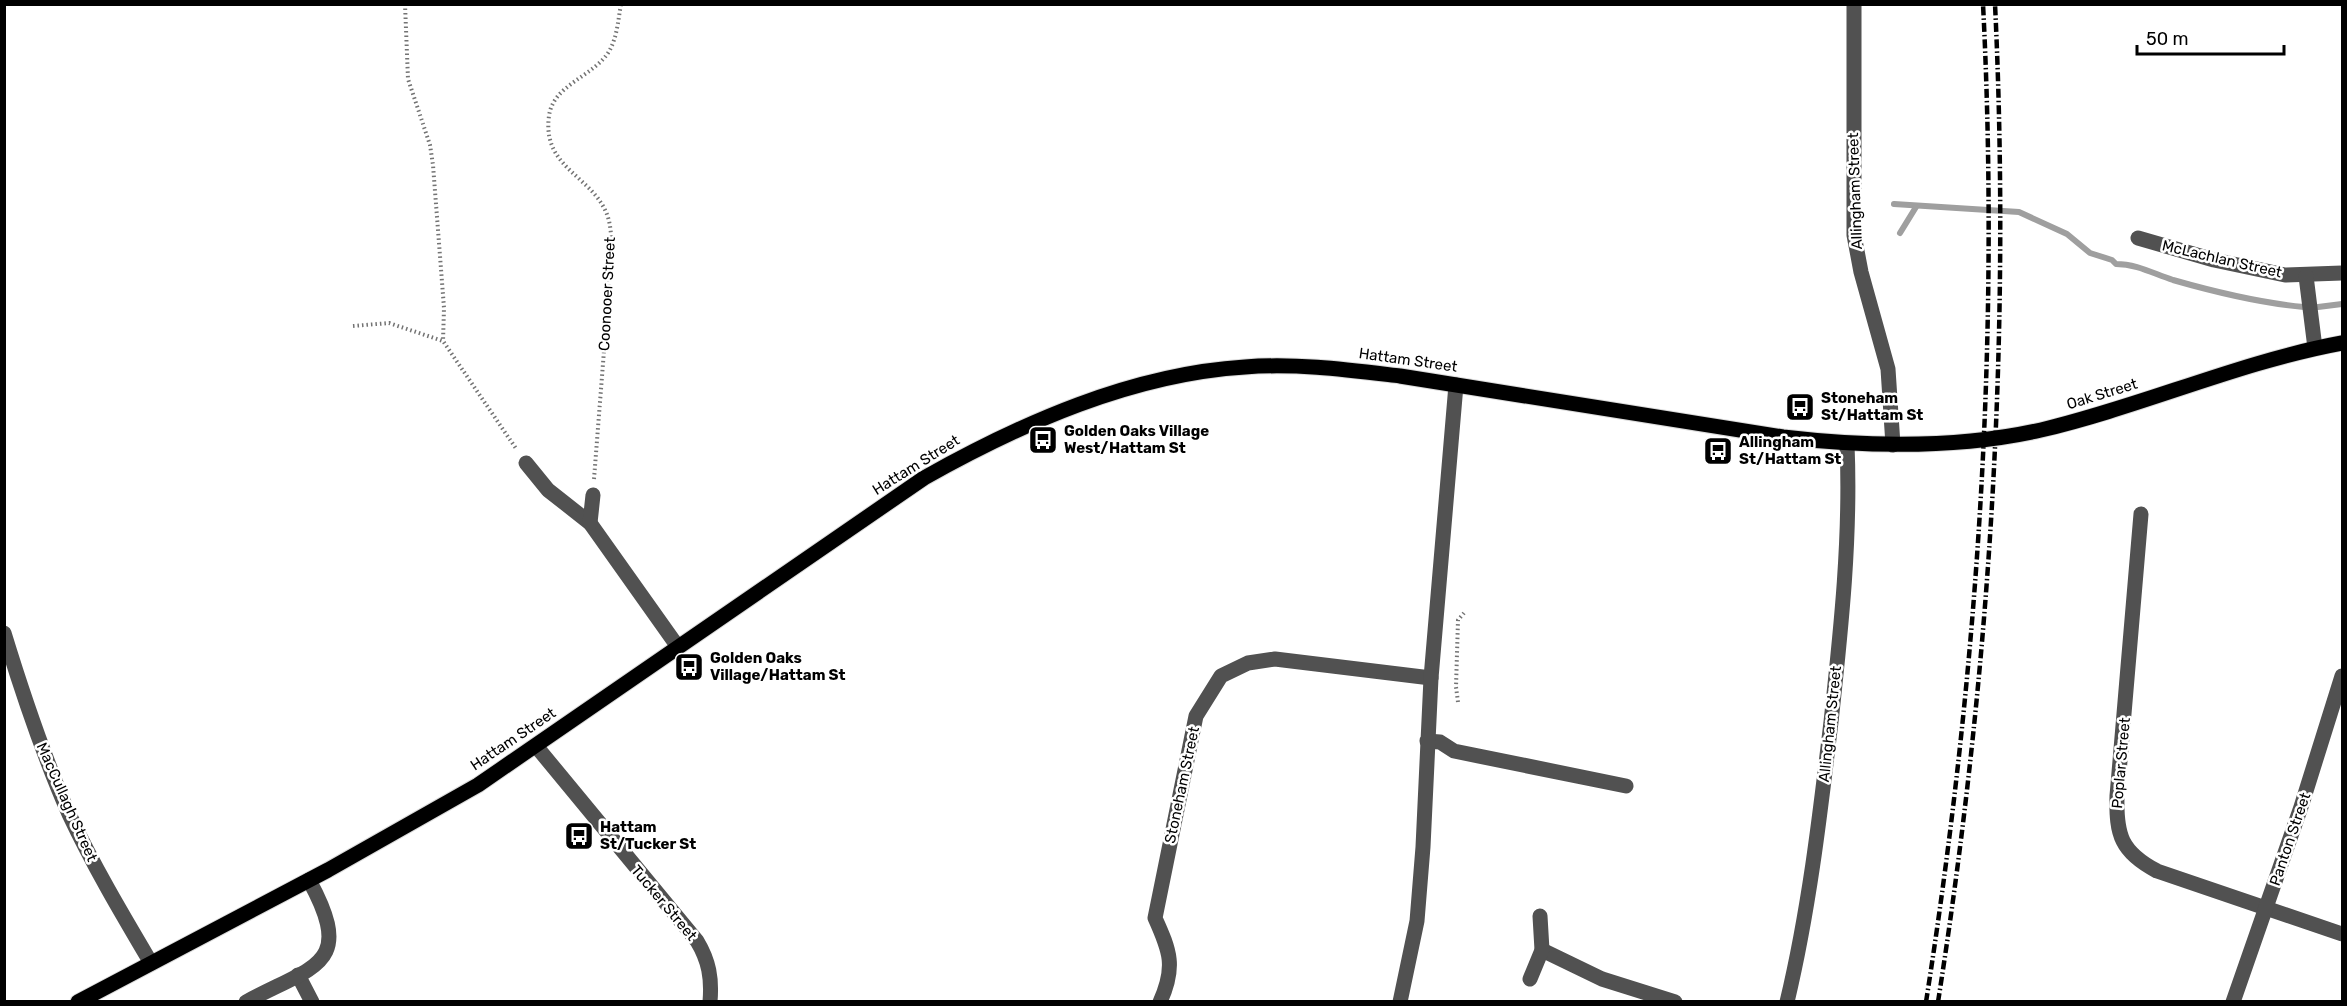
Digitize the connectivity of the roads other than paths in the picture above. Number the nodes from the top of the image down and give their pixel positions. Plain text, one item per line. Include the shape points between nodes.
1 (1854, 4) edge
2 (2138, 238) dead end
3 (2343, 273) edge
4 (2306, 276) junction
5 (2343, 343) edge
6 (2316, 348) junction
7 (1456, 385) junction
8 (1847, 444) junction
9 (1893, 445) junction
10 (526, 463) road end
11 (593, 495) road end
12 (2141, 514) dead end
13 (590, 523) junction
14 (4, 633) edge
15 (678, 647) junction
16 (2343, 676) edge
17 (1431, 678) junction
18 (1427, 741) junction
19 (536, 746) junction
20 (1626, 786) dead end
21 (309, 880) junction
22 (2266, 907) junction
23 (1540, 916) dead end
24 (2343, 934) edge
25 (1542, 950) junction
26 (151, 963) junction
27 (298, 975) junction
28 (1530, 979) dead end
29 (78, 1002) edge
30 (246, 1002) edge
31 (312, 1002) edge
32 (710, 1002) edge
33 (1160, 1002) edge
34 (1400, 1002) edge
35 (1675, 1002) edge
36 (1787, 1002) edge
37 (2233, 1002) edge

1 - 9 street, Allingham Street via 1854,235 1888,369
2 - 4 street, McLachlan Street via 2214,260
3 - 4 street, McLachlan Street
4 - 6 street
5 - 6 main road, Oak Street
6 - 9 main road, Oak Street via 2040,430 1985,440
7 - 8 main road, Hattam Street via 1783,438
7 - 15 main road, Hattam Street via 1344,369 1246,367 1181,376 1110,395 1031,424 924,478
7 - 17 street
8 - 9 main road, Hattam Street
8 - 36 street, Allingham Street via 1849,540 1843,611 1821,802
10 - 13 street via 548,490
11 - 13 street
12 - 22 street, Poplar Street via 2117,827 2130,854 2143,864
13 - 15 street
14 - 26 street, MacCullagh Street via 37,735 70,814
15 - 19 main road, Hattam Street
16 - 22 street, Panton Street
17 - 18 street
17 - 33 street, Stoneham Street via 1275,659 1248,663 1221,676 1196,716 1155,918 1170,957 1168,982
18 - 20 street via 1440,742 1454,751
18 - 34 street via 1417,921
19 - 21 main road, Hattam Street via 442,807
19 - 32 street, Tucker Street via 586,811 690,931 706,958
21 - 26 main road, Hattam Street
21 - 27 street via 326,915 329,946 319,962
22 - 24 street, Poplar Street
22 - 37 street, Panton Street
23 - 25 street
25 - 28 street
25 - 35 street via 1602,979
26 - 29 main road, Hattam Street
27 - 30 street
27 - 31 street

